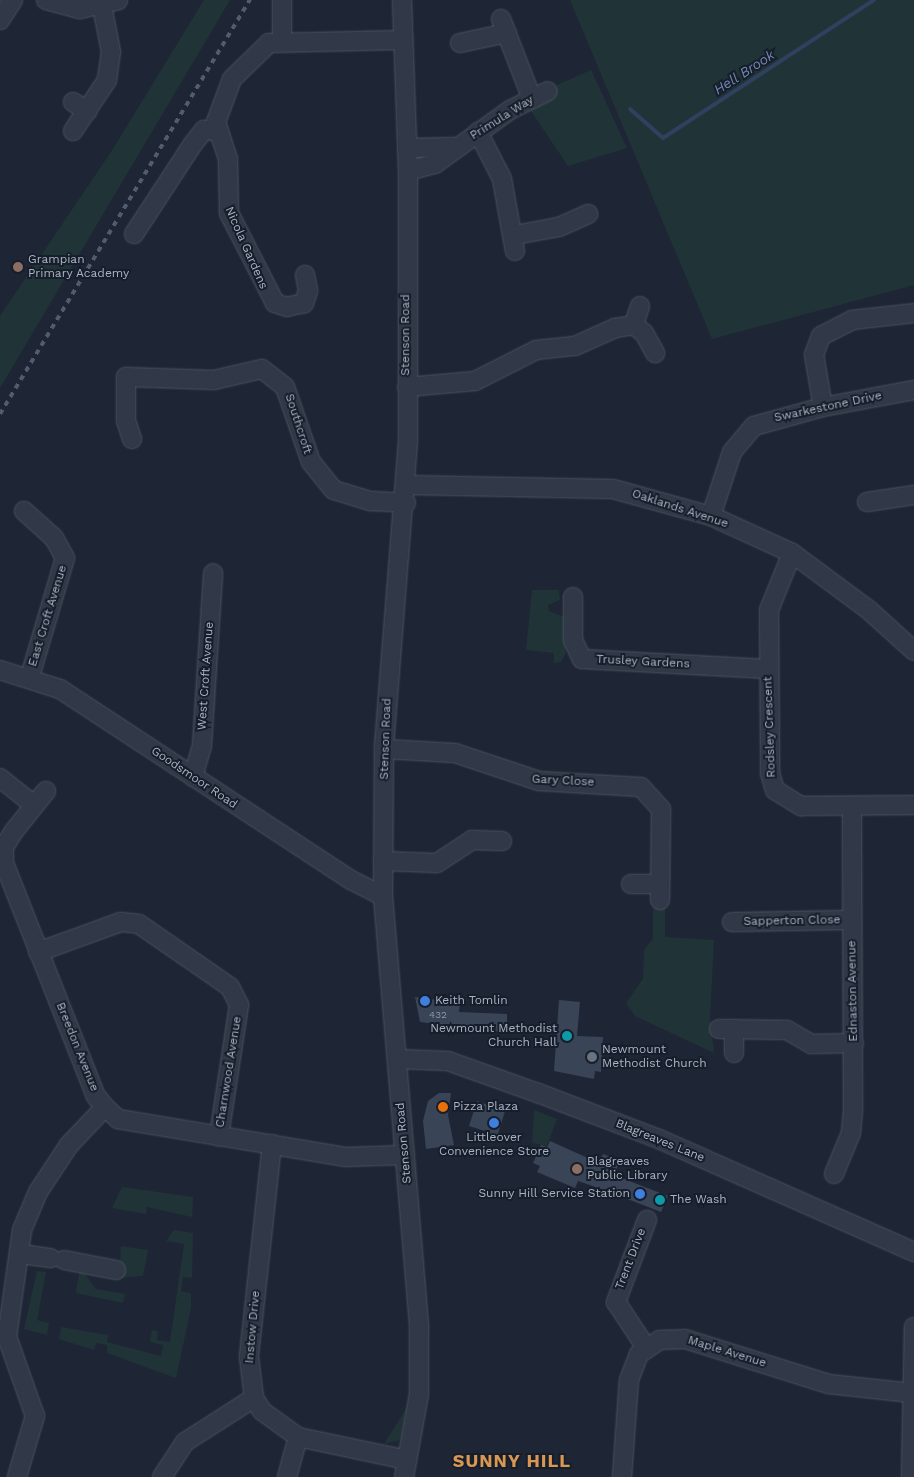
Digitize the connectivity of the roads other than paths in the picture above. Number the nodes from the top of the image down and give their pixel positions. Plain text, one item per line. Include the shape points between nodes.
1 (13, 0) edge
2 (46, 0) edge
3 (282, 0) edge
4 (402, 0) edge
5 (110, 3) edge
6 (0, 20) edge
7 (282, 40) junction
8 (403, 40) junction
9 (460, 43) dead end
10 (73, 131) dead end
11 (219, 131) junction
12 (478, 132) junction
13 (456, 147) junction
14 (407, 148) junction
15 (408, 171) junction
16 (588, 216) dead end
17 (134, 234) dead end
18 (305, 275) dead end
19 (640, 306) dead end
20 (914, 313) edge
21 (634, 325) junction
22 (656, 353) dead end
23 (407, 387) junction
24 (914, 390) edge
25 (823, 407) junction
26 (132, 439) dead end
27 (407, 484) junction
28 (914, 495) edge
29 (867, 502) dead end
30 (406, 503) junction
31 (24, 511) dead end
32 (711, 516) junction
33 (792, 553) junction
34 (213, 573) dead end
35 (573, 597) dead end
36 (914, 650) edge
37 (769, 669) junction
38 (0, 670) edge
39 (30, 676) junction
40 (384, 749) junction
41 (193, 777) junction
42 (0, 778) edge
43 (46, 791) dead end
44 (34, 805) junction
45 (914, 805) edge
46 (852, 806) junction
47 (502, 841) dead end
48 (384, 861) junction
49 (631, 884) dead end
50 (383, 896) junction
51 (852, 920) junction
52 (732, 922) dead end
53 (38, 952) junction
54 (854, 1043) junction
55 (734, 1053) dead end
56 (397, 1060) junction
57 (105, 1107) junction
58 (219, 1136) junction
59 (272, 1144) junction
60 (405, 1156) junction
61 (834, 1174) dead end
62 (647, 1220) dead end
63 (914, 1252) edge
64 (21, 1254) junction
65 (116, 1270) dead end
66 (914, 1327) edge
67 (647, 1349) junction
68 (912, 1393) junction
69 (254, 1398) junction
70 (298, 1437) junction
71 (406, 1468) edge
72 (17, 1477) edge
73 (162, 1477) edge
74 (287, 1477) edge
75 (622, 1477) edge
76 (911, 1477) edge

1 - 6 street
2 - 5 street via 80,9
3 - 7 street
4 - 8 street, Stenson Road
5 - 10 street via 111,52 107,80 80,107
7 - 8 street, Nicola Gardens
7 - 11 street, Nicola Gardens via 251,55 232,79 216,122
8 - 14 street, Stenson Road
9 - 12 street, Primula Way via 504,26 540,95
11 - 17 street via 204,130
11 - 18 street, Nicola Gardens via 228,158 228,213 267,296 287,307 304,303 308,292
12 - 13 street, Primula Way
12 - 16 street via 495,161 515,243
13 - 14 street, Primula Way
13 - 15 street, Primula Way via 435,164
14 - 15 street, Stenson Road
15 - 23 street, Stenson Road
19 - 21 street
20 - 25 street via 852,320 821,336 814,361
21 - 22 street via 644,333
21 - 23 street via 615,328 575,346 520,356 475,381
23 - 27 street, Stenson Road
24 - 25 street, Swarkestone Drive
25 - 32 street, Swarkestone Drive via 765,420 739,439
26 - 30 street, Southcroft via 126,421 126,377 214,380 262,369 286,386 310,462 334,490 371,501
27 - 30 street, Stenson Road
27 - 32 street, Oaklands Avenue via 613,489
28 - 29 street
30 - 40 street, Stenson Road
31 - 39 street, East Croft Avenue via 54,538 66,558
32 - 33 street, Oaklands Avenue
33 - 36 street, Oaklands Avenue via 870,610
33 - 37 street, Rodsley Crescent via 769,610
34 - 41 street, West Croft Avenue via 202,745
35 - 37 street, Trusley Gardens via 573,640 582,659
37 - 46 street, Rodsley Crescent via 770,773 775,790 792,805
38 - 39 street, Goodsmoor Road
39 - 41 street, Goodsmoor Road via 60,689
40 - 48 street, Stenson Road
40 - 49 street, Gary Close via 456,753 539,781 641,787 661,809 660,892
41 - 50 street, Goodsmoor Road via 351,880
42 - 44 street
43 - 44 street, Breedon Avenue
44 - 53 street, Breedon Avenue via 4,847 4,863
45 - 46 street, Rodsley Crescent
46 - 51 street, Ednaston Avenue
47 - 48 street via 472,840 437,864
48 - 50 street, Stenson Road
50 - 56 street, Stenson Road
51 - 52 street, Sapperton Close
51 - 54 street, Ednaston Avenue
53 - 57 street, Breedon Avenue via 96,1096
53 - 58 street, Charnwood Avenue via 121,922 139,924 230,987 239,1006
54 - 55 street via 811,1044 787,1030 726,1029
54 - 61 street, Ednaston Avenue via 850,1133
56 - 60 street, Stenson Road
56 - 63 street, Blagreaves Lane via 448,1061 546,1096 659,1139
57 - 58 street, Breedon Avenue via 118,1119
57 - 64 street via 85,1124 38,1192 22,1230
58 - 59 street, Breedon Avenue
59 - 60 street, Breedon Avenue via 359,1158
59 - 69 street, Instow Drive via 249,1358
60 - 71 street, Stenson Road via 420,1370
62 - 67 street, Trent Drive via 616,1302
64 - 65 street
64 - 72 street via 7,1337 35,1416
66 - 68 street
67 - 68 street, Maple Avenue via 660,1340 684,1339 829,1384
67 - 75 street via 639,1354 628,1380
68 - 76 street
69 - 70 street via 262,1411
69 - 73 street via 185,1442
70 - 71 street
70 - 74 street

